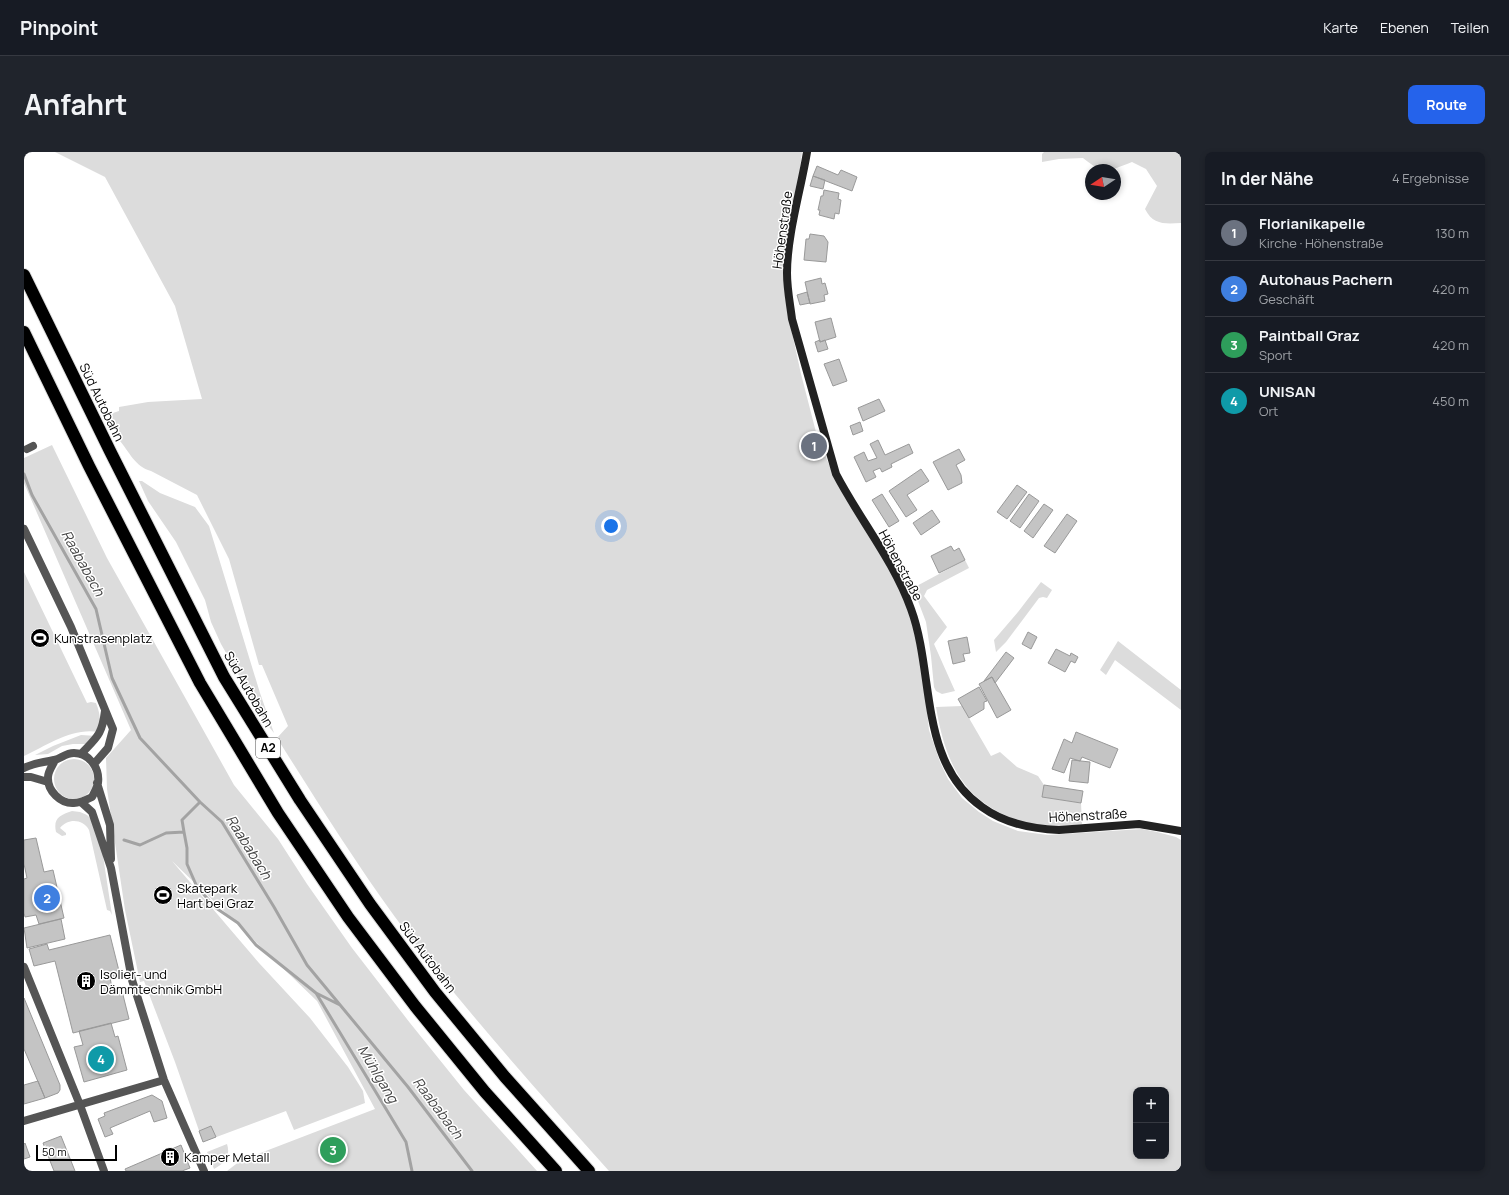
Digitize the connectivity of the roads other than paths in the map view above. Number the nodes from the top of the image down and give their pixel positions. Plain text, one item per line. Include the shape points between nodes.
1 (807, 152) edge
2 (24, 275) edge
3 (24, 332) edge
4 (24, 529) edge
5 (106, 708) junction
6 (81, 754) junction
7 (55, 760) junction
8 (94, 764) junction
9 (24, 768) edge
10 (24, 777) edge
11 (48, 782) junction
12 (98, 783) junction
13 (81, 802) junction
14 (1181, 831) edge
15 (111, 868) junction
16 (24, 967) edge
17 (164, 1080) junction
18 (80, 1105) junction
19 (24, 1121) edge
20 (104, 1171) edge
21 (204, 1171) edge
22 (556, 1171) edge
23 (589, 1171) edge

1 - 14 street, Höhenstraße via 787,272 792,319 836,474 896,576 912,611 922,652 935,734 952,777 982,808 999,818 1023,826 1059,830 1139,824
2 - 23 highway, Süd Autobahn / A2 via 224,678 300,800 370,904 435,992 505,1077
3 - 22 highway, A2 via 200,683 278,813 348,917 415,1006 485,1092
4 - 5 street
5 - 6 street via 99,735
5 - 8 street via 113,729 108,748
6 - 7 street via 63,755
6 - 8 street
7 - 9 street via 34,763
7 - 11 street
8 - 12 street
10 - 11 street
11 - 13 street via 57,798 72,803
12 - 13 street via 92,797
12 - 15 street via 110,825
13 - 15 street via 92,812
15 - 17 street via 132,980
16 - 18 street
17 - 18 street
17 - 21 street
18 - 19 street
18 - 20 street

